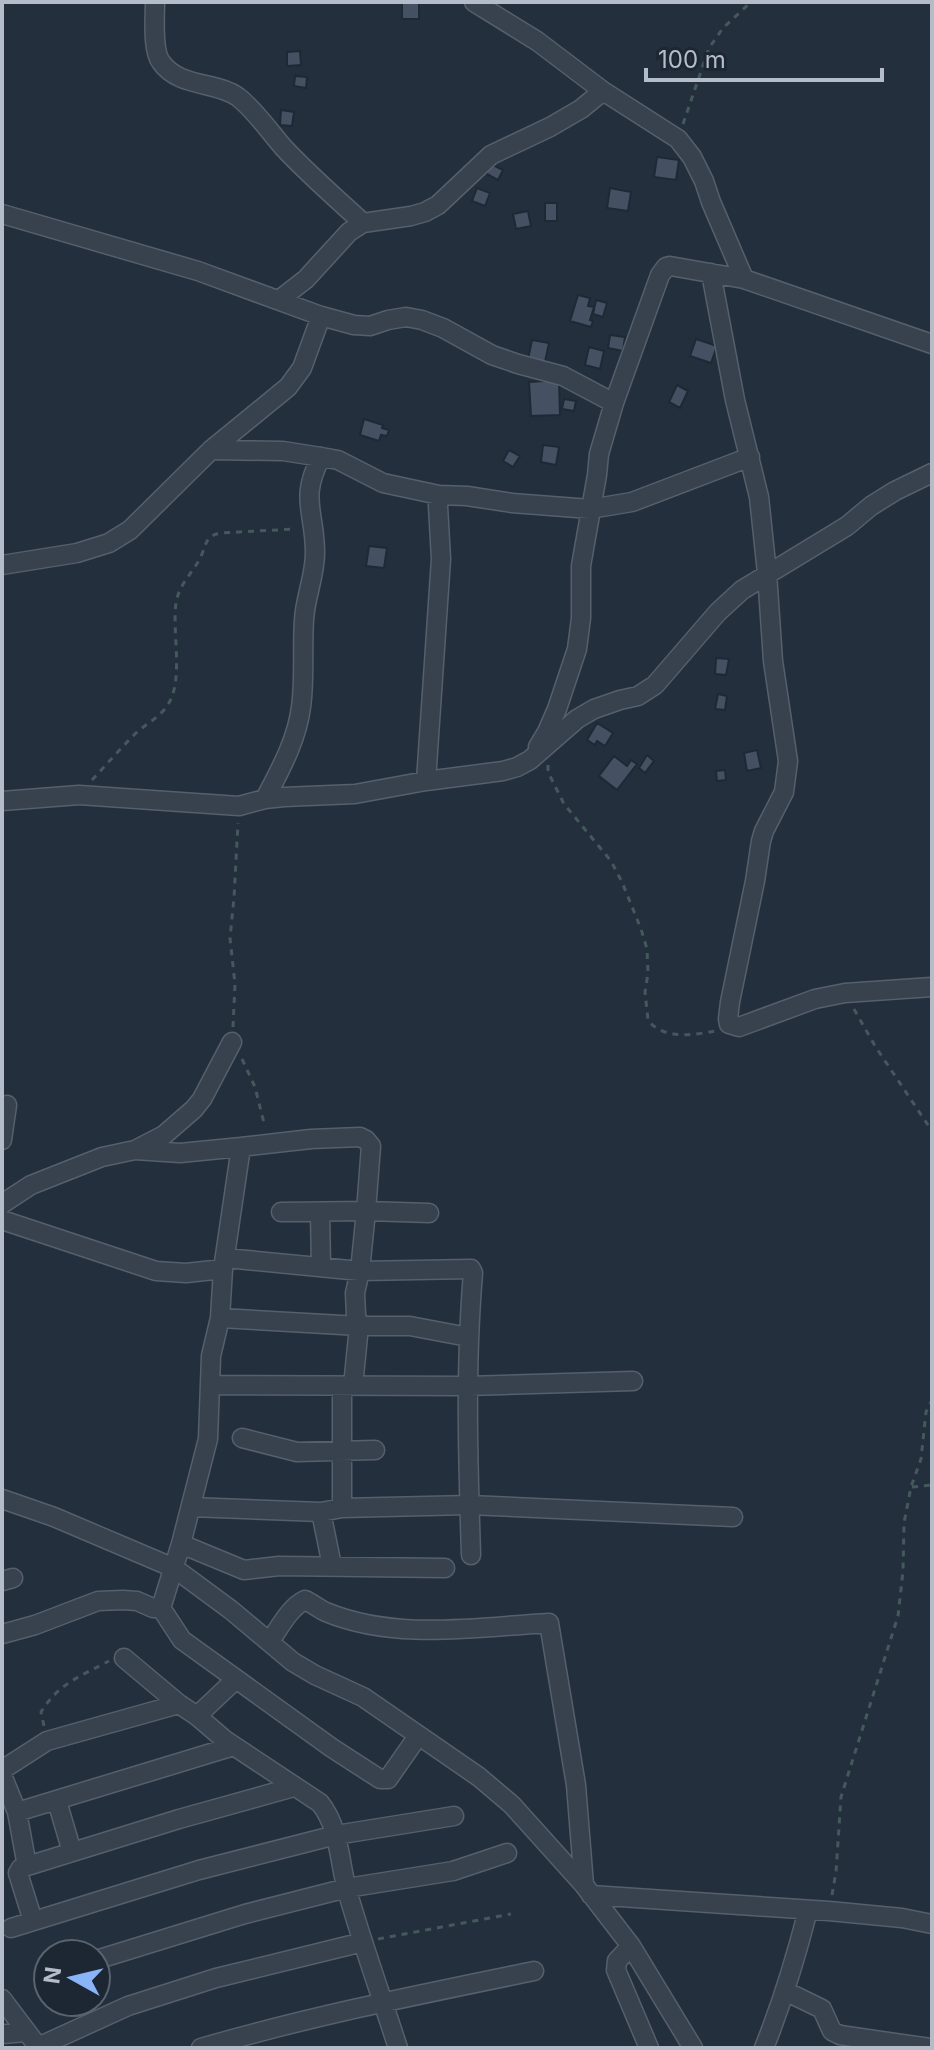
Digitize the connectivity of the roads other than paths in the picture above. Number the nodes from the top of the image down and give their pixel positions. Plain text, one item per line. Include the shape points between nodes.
1 (155, 2) edge
2 (474, 2) edge
3 (603, 91) junction
4 (2, 214) edge
5 (363, 223) junction
6 (711, 273) junction
7 (744, 279) junction
8 (279, 300) junction
9 (321, 316) junction
10 (932, 344) edge
11 (614, 403) junction
12 (211, 450) junction
13 (321, 457) junction
14 (750, 457) junction
15 (932, 473) edge
16 (439, 495) junction
17 (590, 509) junction
18 (2, 565) edge
19 (767, 573) junction
20 (539, 762) junction
21 (426, 781) junction
22 (265, 799) junction
23 (2, 801) edge
24 (932, 987) edge
25 (232, 1042) road end
26 (7, 1105) dead end
27 (2, 1140) edge
28 (241, 1147) junction
29 (135, 1150) junction
30 (2, 1204) edge
31 (366, 1211) junction
32 (281, 1212) dead end
33 (320, 1212) junction
34 (429, 1213) dead end
35 (2, 1220) edge
36 (224, 1264) junction
37 (321, 1267) junction
38 (360, 1271) junction
39 (220, 1318) junction
40 (359, 1326) junction
41 (468, 1337) junction
42 (633, 1381) dead end
43 (210, 1385) junction
44 (348, 1386) junction
45 (467, 1386) junction
46 (242, 1438) dead end
47 (375, 1450) dead end
48 (342, 1451) junction
49 (2, 1499) edge
50 (469, 1505) junction
51 (191, 1507) junction
52 (342, 1508) junction
53 (321, 1512) junction
54 (733, 1517) dead end
55 (181, 1544) junction
56 (471, 1555) dead end
57 (332, 1566) junction
58 (174, 1568) junction
59 (445, 1568) dead end
60 (161, 1608) junction
61 (2, 1634) edge
62 (270, 1641) junction
63 (124, 1658) road end
64 (235, 1680) junction
65 (179, 1704) junction
66 (197, 1716) junction
67 (418, 1736) junction
68 (234, 1746) junction
69 (2, 1773) edge
70 (294, 1787) junction
71 (57, 1801) junction
72 (454, 1816) dead end
73 (13, 1824) edge
74 (336, 1835) junction
75 (72, 1852) junction
76 (507, 1853) dead end
77 (27, 1866) junction
78 (347, 1888) junction
79 (587, 1890) junction
80 (808, 1910) junction
81 (33, 1921) junction
82 (932, 1924) edge
83 (11, 1928) dead end
84 (363, 1942) junction
85 (631, 1946) junction
86 (112, 1955) edge
87 (534, 1971) dead end
88 (785, 1991) junction
89 (2, 1999) edge
90 (383, 2002) junction
91 (26, 2032) junction
92 (2, 2034) edge
93 (38, 2048) edge
94 (201, 2048) edge
95 (398, 2048) edge
96 (649, 2048) edge
97 (693, 2048) edge
98 (764, 2048) edge
99 (930, 2048) edge

1 - 5 street via 156,51 165,67 193,83 237,96
2 - 3 street
3 - 5 street via 550,127 491,155 438,205 411,216
3 - 7 street via 678,139 692,157
4 - 8 street
5 - 8 street
6 - 7 street
6 - 11 street via 670,266 663,271
6 - 14 street
7 - 10 street
8 - 9 street
9 - 11 street via 370,326 406,317 422,320 492,355 563,376
9 - 12 street via 302,368 288,387
11 - 17 street
12 - 13 street
12 - 18 street via 139,522 109,543
13 - 16 street via 383,483
13 - 22 street via 309,486 315,555 304,618 299,717
14 - 17 street via 632,502
14 - 19 street
15 - 19 street
16 - 17 street
16 - 21 street via 441,559
17 - 20 street via 577,649
19 - 20 street via 718,612 655,685 577,719
19 - 24 street via 788,761 784,792 761,841 729,1024 739,1027 845,993
20 - 21 street
21 - 22 street via 355,794
22 - 23 street via 239,806 79,795
25 - 29 street via 194,1109 164,1135
26 - 27 street
28 - 29 street via 180,1153
28 - 31 street via 348,1137 366,1140 371,1146
28 - 36 street
29 - 30 street via 53,1176
31 - 33 street
31 - 34 street
31 - 38 street
32 - 33 street
33 - 37 street
35 - 36 street via 156,1271 186,1273
36 - 37 street
36 - 39 street
37 - 38 street
38 - 40 street via 355,1293
38 - 41 street via 471,1269
39 - 40 street
39 - 43 street
40 - 41 street via 410,1326
40 - 44 street
41 - 45 street
42 - 45 street
43 - 44 street
43 - 51 street via 208,1439
44 - 45 street
44 - 48 street
45 - 50 street
46 - 48 street via 297,1452
47 - 48 street
48 - 52 street
49 - 58 street
50 - 52 street
50 - 54 street
50 - 56 street
51 - 53 street
51 - 55 street
52 - 53 street
53 - 57 street
55 - 57 street via 244,1570
55 - 58 street
57 - 59 street
58 - 60 street
58 - 62 street
60 - 61 street via 137,1601 98,1601
60 - 64 street via 182,1640
62 - 67 street via 293,1662 363,1697
62 - 79 street via 305,1600 325,1612 375,1626 416,1630 549,1623
63 - 65 street
64 - 66 street
64 - 67 street via 380,1779 388,1779
65 - 66 street
65 - 69 street via 47,1741
66 - 68 street
67 - 79 street via 512,1805
68 - 70 street
68 - 71 street
69 - 73 street
70 - 74 street via 320,1803
70 - 75 street
71 - 73 street
71 - 75 street
72 - 74 street
73 - 77 street
74 - 78 street
74 - 81 street
75 - 77 street
76 - 78 street via 453,1871
77 - 81 street via 18,1873
78 - 84 street
78 - 86 street
79 - 80 street
79 - 85 street
80 - 82 street
80 - 88 street
81 - 83 street
84 - 90 street
84 - 93 street via 128,2006
85 - 96 street via 616,1970
85 - 97 street
87 - 90 street
88 - 98 street
88 - 99 street via 822,2009 832,2031 840,2035
89 - 91 street
90 - 94 street
90 - 95 street
91 - 92 street
91 - 93 street

